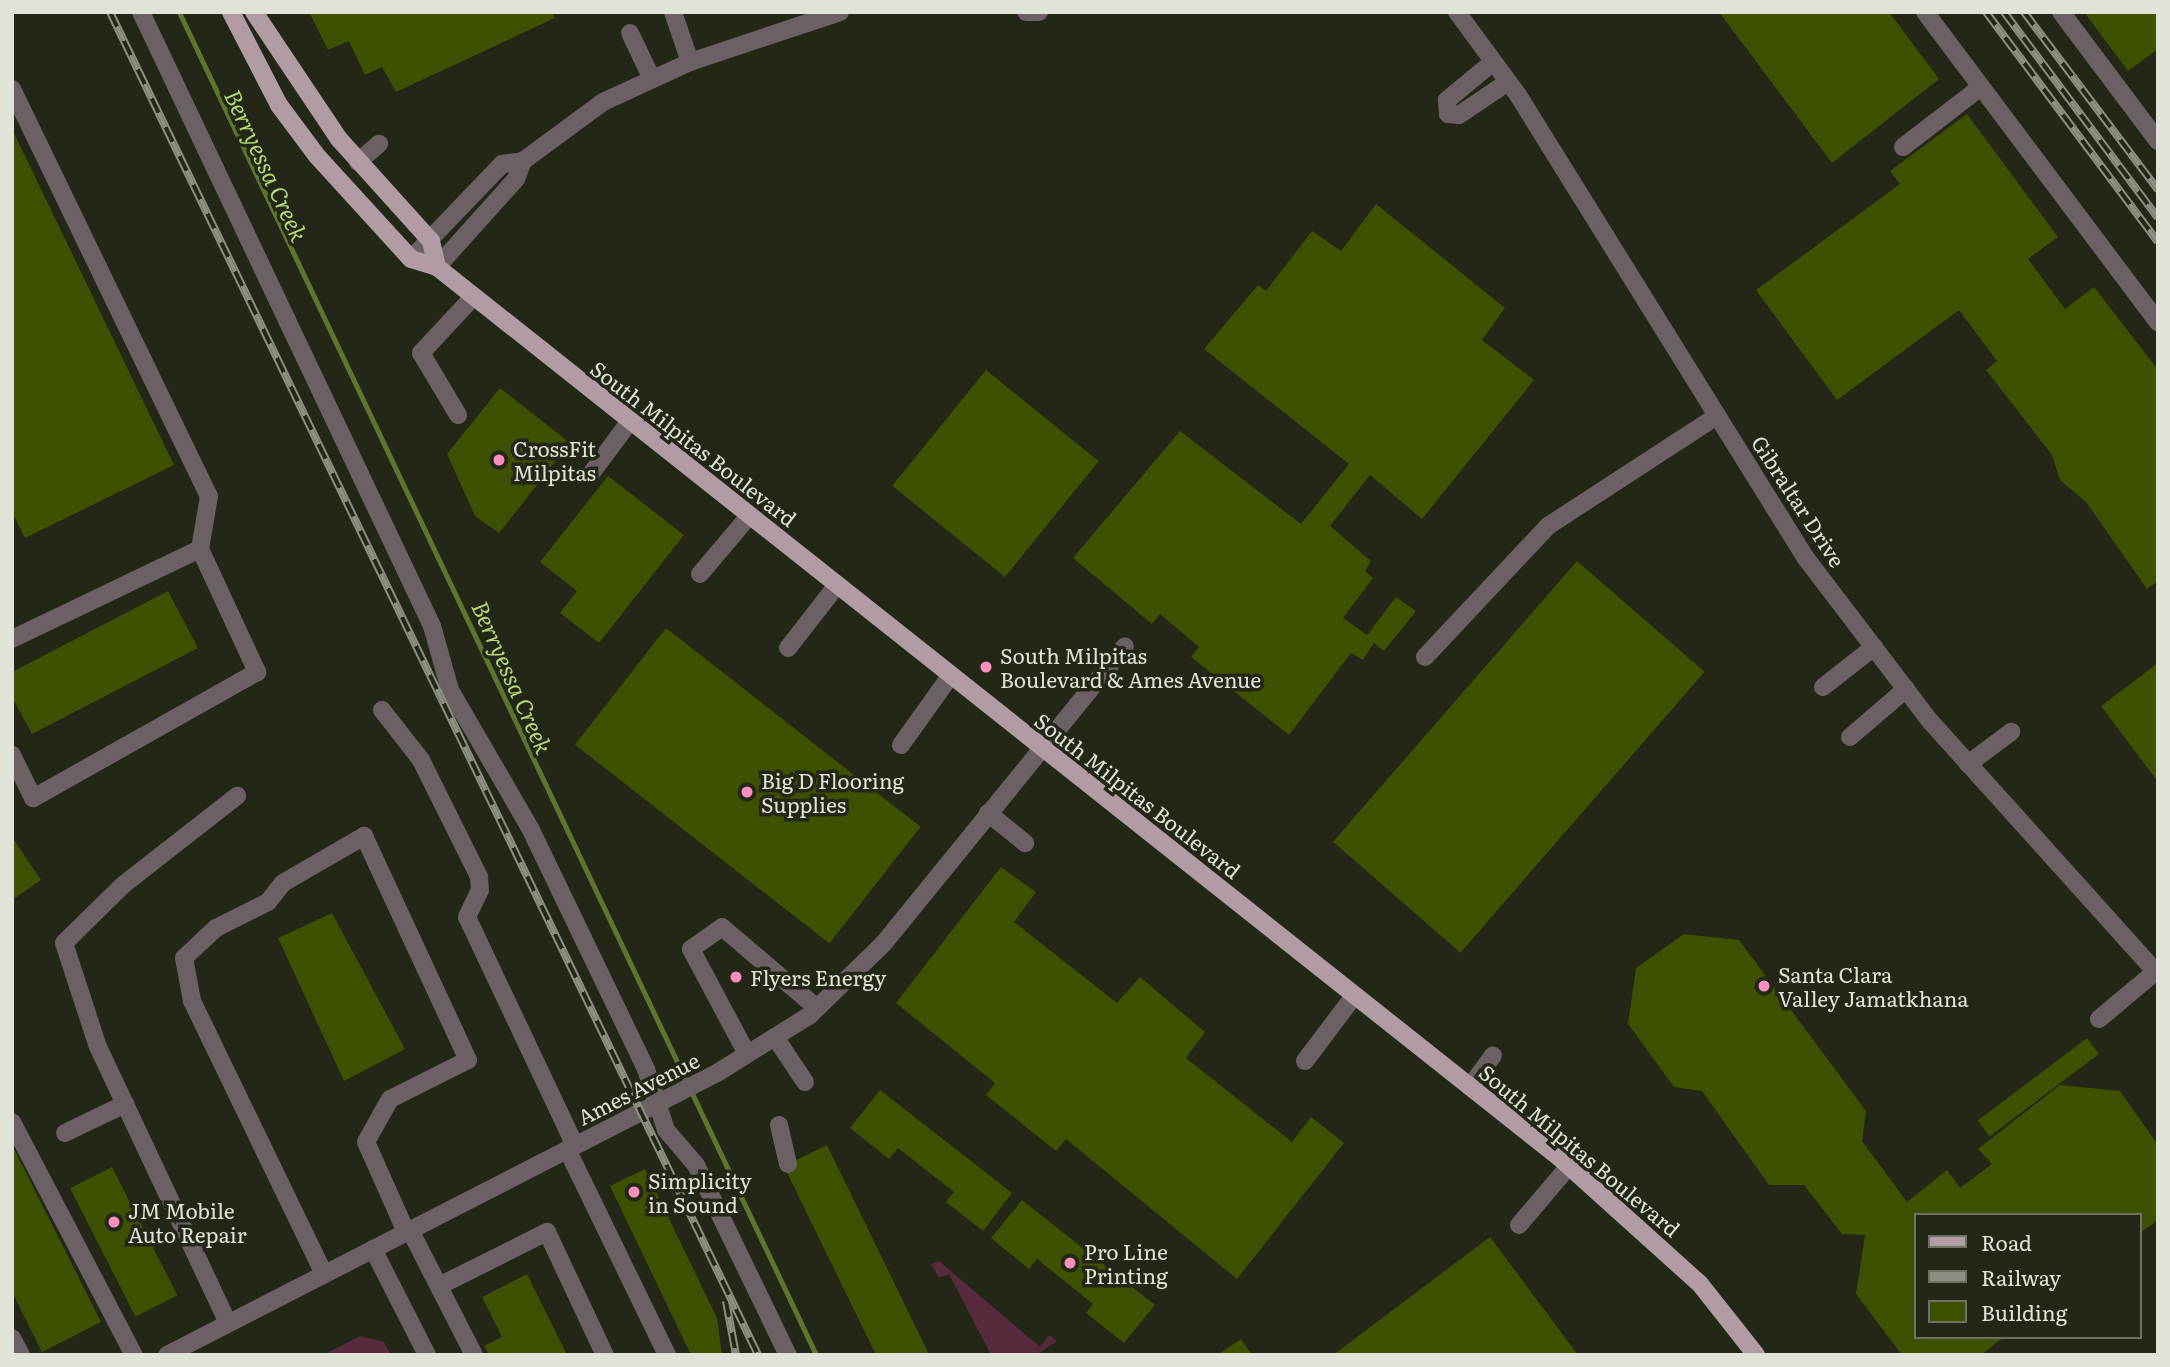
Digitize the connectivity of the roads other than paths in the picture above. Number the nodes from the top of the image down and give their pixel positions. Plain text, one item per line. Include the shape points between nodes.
1 (141, 12) edge
2 (231, 12) edge
3 (254, 12) edge
4 (673, 12) edge
5 (840, 12) edge
6 (1026, 12) edge
7 (1039, 12) edge
8 (1457, 12) edge
9 (1925, 12) edge
10 (2061, 12) edge
11 (630, 33) dead end
12 (690, 62) junction
13 (1493, 62) junction
14 (651, 78) junction
15 (1508, 82) junction
16 (1981, 87) junction
17 (12, 89) edge
18 (2158, 141) edge
19 (379, 144) dead end
20 (1903, 147) dead end
21 (523, 161) junction
22 (358, 162) junction
23 (431, 241) junction
24 (411, 259) junction
25 (437, 267) junction
26 (473, 297) junction
27 (2158, 322) edge
28 (458, 415) dead end
29 (1717, 416) junction
30 (630, 421) junction
31 (590, 475) dead end
32 (749, 516) junction
33 (200, 549) junction
34 (700, 574) dead end
35 (836, 585) junction
36 (12, 639) edge
37 (1125, 646) dead end
38 (788, 648) dead end
39 (1874, 648) junction
40 (1425, 657) dead end
41 (951, 675) junction
42 (1823, 687) dead end
43 (1906, 690) junction
44 (382, 710) dead end
45 (2011, 732) dead end
46 (1850, 737) dead end
47 (901, 745) dead end
48 (1041, 746) junction
49 (12, 755) edge
50 (1968, 764) junction
51 (237, 796) dead end
52 (988, 813) junction
53 (1026, 843) dead end
54 (2157, 973) edge
55 (1354, 996) junction
56 (817, 1008) junction
57 (2099, 1019) dead end
58 (775, 1037) junction
59 (747, 1054) junction
60 (1493, 1055) dead end
61 (1305, 1061) dead end
62 (805, 1082) dead end
63 (1470, 1087) junction
64 (661, 1102) junction
65 (125, 1104) junction
66 (12, 1122) edge
67 (779, 1125) dead end
68 (65, 1133) dead end
69 (571, 1147) junction
70 (788, 1164) dead end
71 (1569, 1166) junction
72 (1519, 1225) dead end
73 (408, 1231) junction
74 (373, 1248) junction
75 (324, 1274) junction
76 (439, 1286) junction
77 (228, 1323) junction
78 (12, 1338) edge
79 (21, 1355) edge
80 (134, 1355) edge
81 (167, 1355) edge
82 (427, 1355) edge
83 (474, 1355) edge
84 (605, 1355) edge
85 (667, 1355) edge
86 (788, 1355) edge
87 (1756, 1355) edge

1 - 64 street via 432,626 450,690 530,828
2 - 24 main road via 309,146
3 - 22 main road via 301,89
4 - 12 street
5 - 12 street
6 - 7 street
8 - 13 street, Gibraltar Drive
9 - 16 street
10 - 18 street
11 - 14 street
12 - 14 street
13 - 15 street, Gibraltar Drive
13 - 15 street via 1447,100 1448,114 1459,115
14 - 21 street via 603,102
15 - 29 street, Gibraltar Drive
16 - 20 street
16 - 27 street
17 - 33 street via 209,496
19 - 22 street
21 - 23 street via 502,164
21 - 25 street via 516,179
22 - 23 main road
23 - 24 street
23 - 25 main road
24 - 25 main road, South Milpitas Boulevard
25 - 26 main road, South Milpitas Boulevard
26 - 28 street via 421,353
26 - 30 main road, South Milpitas Boulevard
29 - 39 street, Gibraltar Drive via 1805,557
29 - 40 street via 1548,526
30 - 31 street
30 - 32 main road, South Milpitas Boulevard
32 - 34 street
32 - 35 main road, South Milpitas Boulevard
33 - 36 street
33 - 49 street via 257,672 33,798
35 - 38 street
35 - 41 main road, South Milpitas Boulevard
37 - 48 street, Ames Avenue
39 - 42 street
39 - 43 street, Gibraltar Drive
41 - 47 street
41 - 48 main road, South Milpitas Boulevard
43 - 46 street
43 - 50 street, Gibraltar Drive
44 - 69 street via 421,760 479,877 480,890 467,917
45 - 50 street
48 - 52 street, Ames Avenue
48 - 55 main road, South Milpitas Boulevard
50 - 54 street, Gibraltar Drive
51 - 65 street via 123,885 64,943
52 - 53 street
52 - 56 street, Ames Avenue via 884,943
54 - 57 street
55 - 61 street
55 - 63 main road, South Milpitas Boulevard
56 - 58 street, Ames Avenue
56 - 59 street via 722,927 691,949
58 - 59 street, Ames Avenue
58 - 62 street
59 - 64 street, Ames Avenue
60 - 63 street
63 - 71 main road, South Milpitas Boulevard
64 - 69 street, Ames Avenue
64 - 86 street via 666,1130 696,1165
65 - 68 street
65 - 77 street
66 - 80 street
67 - 70 street
69 - 73 street, Ames Avenue
69 - 85 street
71 - 72 street
71 - 87 main road, South Milpitas Boulevard via 1700,1284
73 - 74 street, Ames Avenue
73 - 75 street via 366,1142 390,1099 468,1060 364,836 284,883 268,902 216,928 184,958 192,1001
73 - 76 street
74 - 75 street, Ames Avenue
74 - 82 street
75 - 77 street, Ames Avenue
76 - 83 street
76 - 84 street via 547,1232
77 - 81 street, Ames Avenue
78 - 79 street

